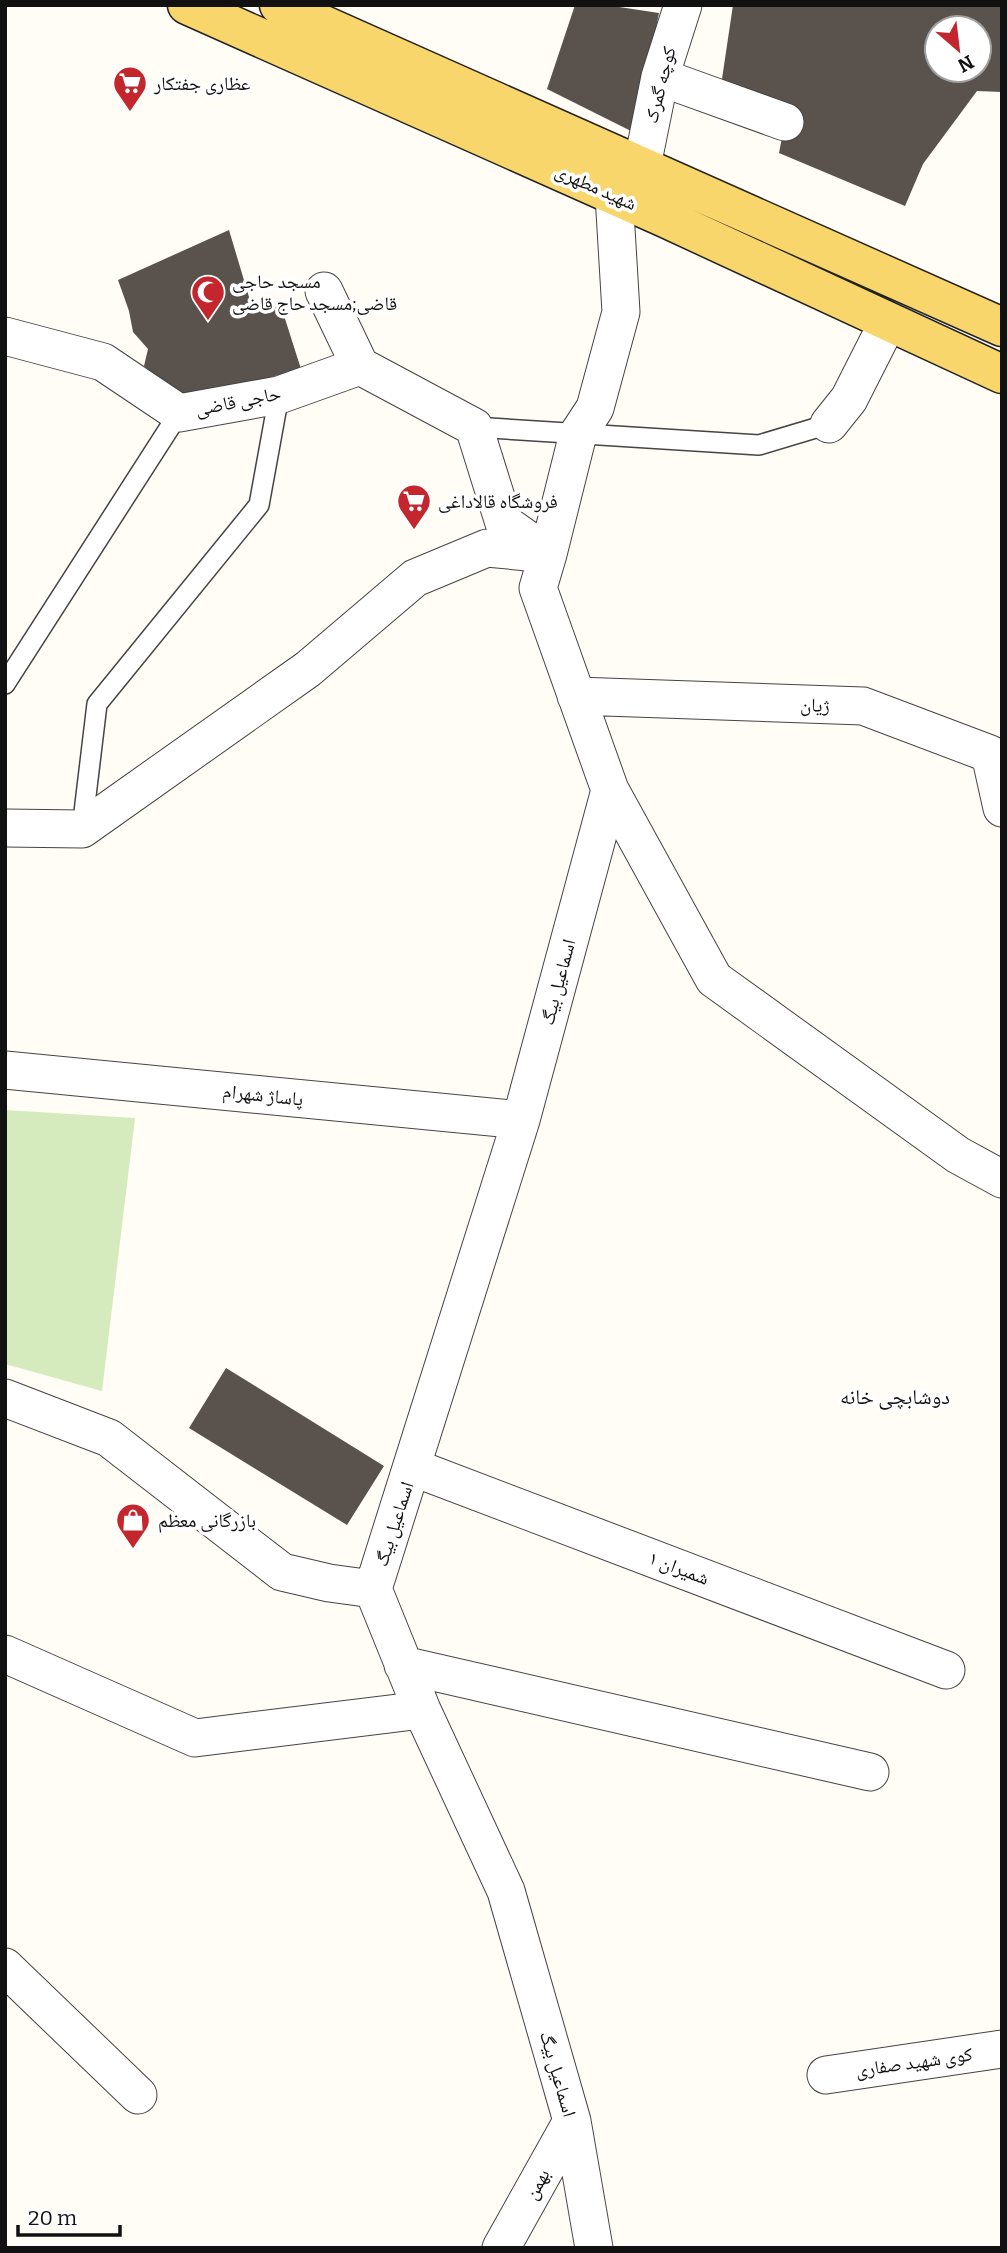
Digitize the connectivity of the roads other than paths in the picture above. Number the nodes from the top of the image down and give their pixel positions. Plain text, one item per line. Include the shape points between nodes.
1 (187, 5) edge
2 (279, 5) edge
3 (683, 5) edge
4 (660, 77) junction
5 (785, 122) dead end
6 (642, 166) junction
7 (614, 195) junction
8 (324, 291) dead end
9 (888, 322) junction
10 (1002, 327) edge
11 (5, 336) edge
12 (360, 366) junction
13 (1002, 374) edge
14 (279, 395) junction
15 (179, 413) junction
16 (829, 424) joint
17 (474, 427) junction
18 (578, 434) junction
19 (548, 554) junction
20 (5, 684) edge
21 (576, 696) junction
22 (610, 790) junction
23 (1002, 808) edge
24 (5, 828) edge
25 (82, 829) junction
26 (5, 1069) edge
27 (520, 1120) junction
28 (1002, 1179) edge
29 (5, 1398) edge
30 (412, 1467) junction
31 (373, 1589) junction
32 (5, 1654) edge
33 (403, 1665) junction
34 (946, 1670) dead end
35 (422, 1710) junction
36 (870, 1772) dead end
37 (5, 1967) edge
38 (1002, 2049) edge
39 (826, 2075) dead end
40 (138, 2095) dead end
41 (572, 2120) junction
42 (501, 2248) edge
43 (594, 2248) edge

1 - 7 main road, شهید مطهری
2 - 6 main road, شهید مطهری
3 - 4 street, کوچه گمرک
4 - 5 street
4 - 6 street, کوچه گمرک
6 - 10 main road, شهید مطهری
7 - 9 main road, شهید مطهری
7 - 18 street via 621,312 595,408
8 - 12 street
9 - 13 main road, شهید مطهری
9 - 16 street via 849,399
11 - 15 street, حاجی قاضی via 103,362
12 - 14 street, حاجی قاضی
12 - 17 street
14 - 15 street, حاجی قاضی
14 - 25 lane via 259,505 97,704
15 - 20 lane
16 - 18 lane via 759,445
17 - 18 lane
17 - 19 street via 504,523
18 - 19 street
19 - 21 street via 538,588
19 - 25 street via 487,548 415,578 308,669
21 - 22 street
21 - 23 street, ژیان via 863,706 990,754
22 - 27 street, اسماعیل بیگ
22 - 28 street via 714,979 958,1155
24 - 25 street
26 - 27 street, پاساژ شهرام
27 - 30 street, اسماعیل بیگ
29 - 31 street via 109,1438 282,1572
30 - 31 street, اسماعیل بیگ
30 - 34 street, شمیران ۱
31 - 33 street, اسماعیل بیگ
32 - 35 street via 195,1738
33 - 35 street, اسماعیل بیگ
33 - 36 street
35 - 41 street, اسماعیل بیگ via 506,1891
37 - 40 street
38 - 39 street, کوی شهید صفاری
41 - 42 street, بهمن
41 - 43 street, اسماعیل بیگ

